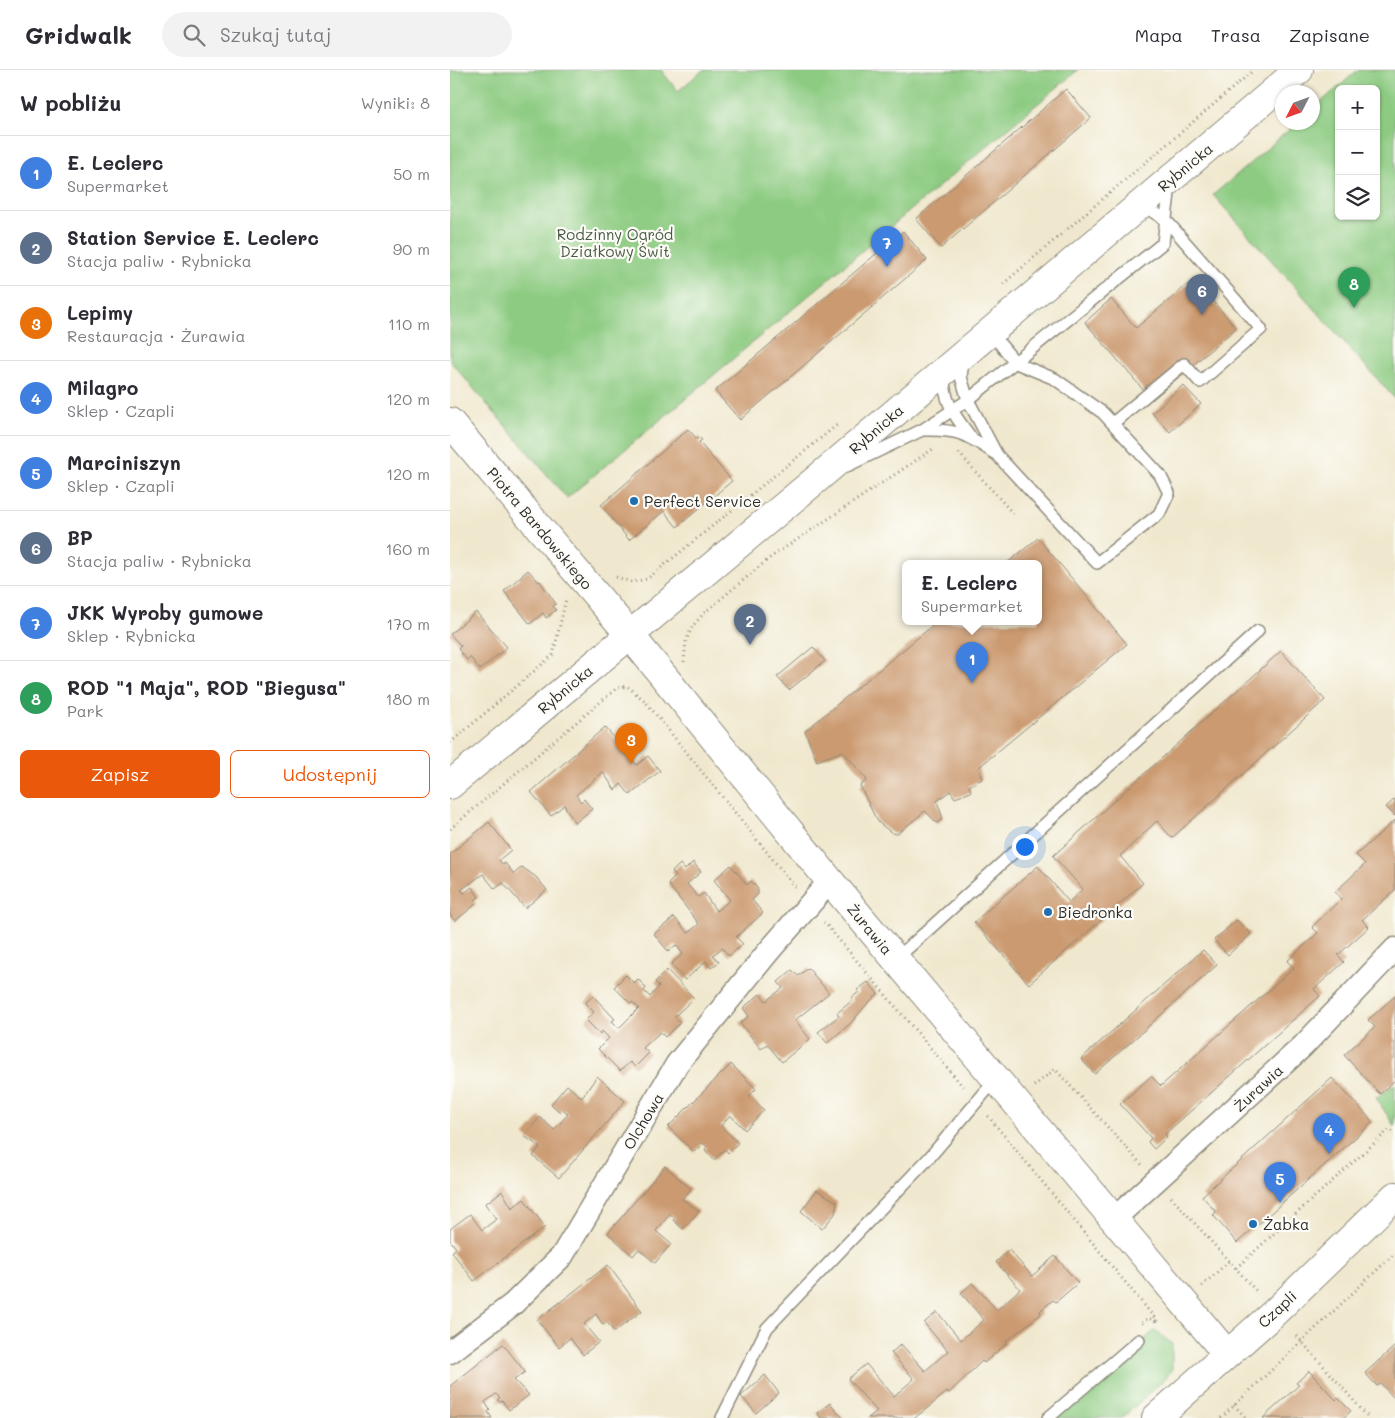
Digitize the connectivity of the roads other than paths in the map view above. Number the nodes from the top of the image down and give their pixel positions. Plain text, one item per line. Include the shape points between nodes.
1 (1299, 70) edge
2 (1170, 179) junction
3 (1141, 204) junction
4 (1166, 220) junction
5 (989, 331) junction
6 (964, 352) junction
7 (1016, 363) junction
8 (942, 371) junction
9 (968, 400) junction
10 (951, 412) junction
11 (450, 422) edge
12 (1113, 423) junction
13 (922, 430) junction
14 (971, 437) junction
15 (997, 455) junction
16 (812, 483) junction
17 (1258, 631) dead end
18 (630, 635) junction
19 (450, 785) edge
20 (830, 881) junction
21 (1395, 950) edge
22 (896, 958) junction
23 (997, 1078) junction
24 (1391, 1209) edge
25 (1114, 1219) junction
26 (1138, 1340) dead end
27 (450, 1352) edge
28 (1227, 1354) junction
29 (722, 1418) edge
30 (1048, 1418) edge
31 (1156, 1418) edge

1 - 2 street, Rybnicka
2 - 3 street, Rybnicka
2 - 4 lane
3 - 4 lane
3 - 5 street, Rybnicka
4 - 7 lane via 1163,243
4 - 12 lane via 1262,329 1200,382 1184,364
5 - 6 street, Rybnicka
5 - 7 lane
6 - 8 street, Rybnicka
6 - 9 lane via 960,377
7 - 9 lane
7 - 12 lane via 1055,379 1103,412
8 - 10 lane via 944,392
8 - 16 street, Rybnicka
9 - 10 lane
9 - 15 lane
10 - 13 lane
10 - 14 lane
11 - 18 street, Piotra Bardowskiego
12 - 15 lane via 1160,475 1169,493 1159,514 1097,564
13 - 14 lane via 950,429
13 - 16 lane
14 - 15 lane
16 - 18 street, Rybnicka
17 - 22 lane
18 - 19 street, Rybnicka
18 - 20 street, Żurawia
20 - 22 street, Żurawia
20 - 27 street, Olchowa via 677,1064 562,1256 513,1304
21 - 25 street, Żurawia via 1303,1046
22 - 23 street, Żurawia
23 - 25 street, Żurawia
23 - 29 lane via 929,1158 767,1328
24 - 28 street, Czapli
25 - 28 street, Żurawia
26 - 30 lane
28 - 31 street, Czapli

